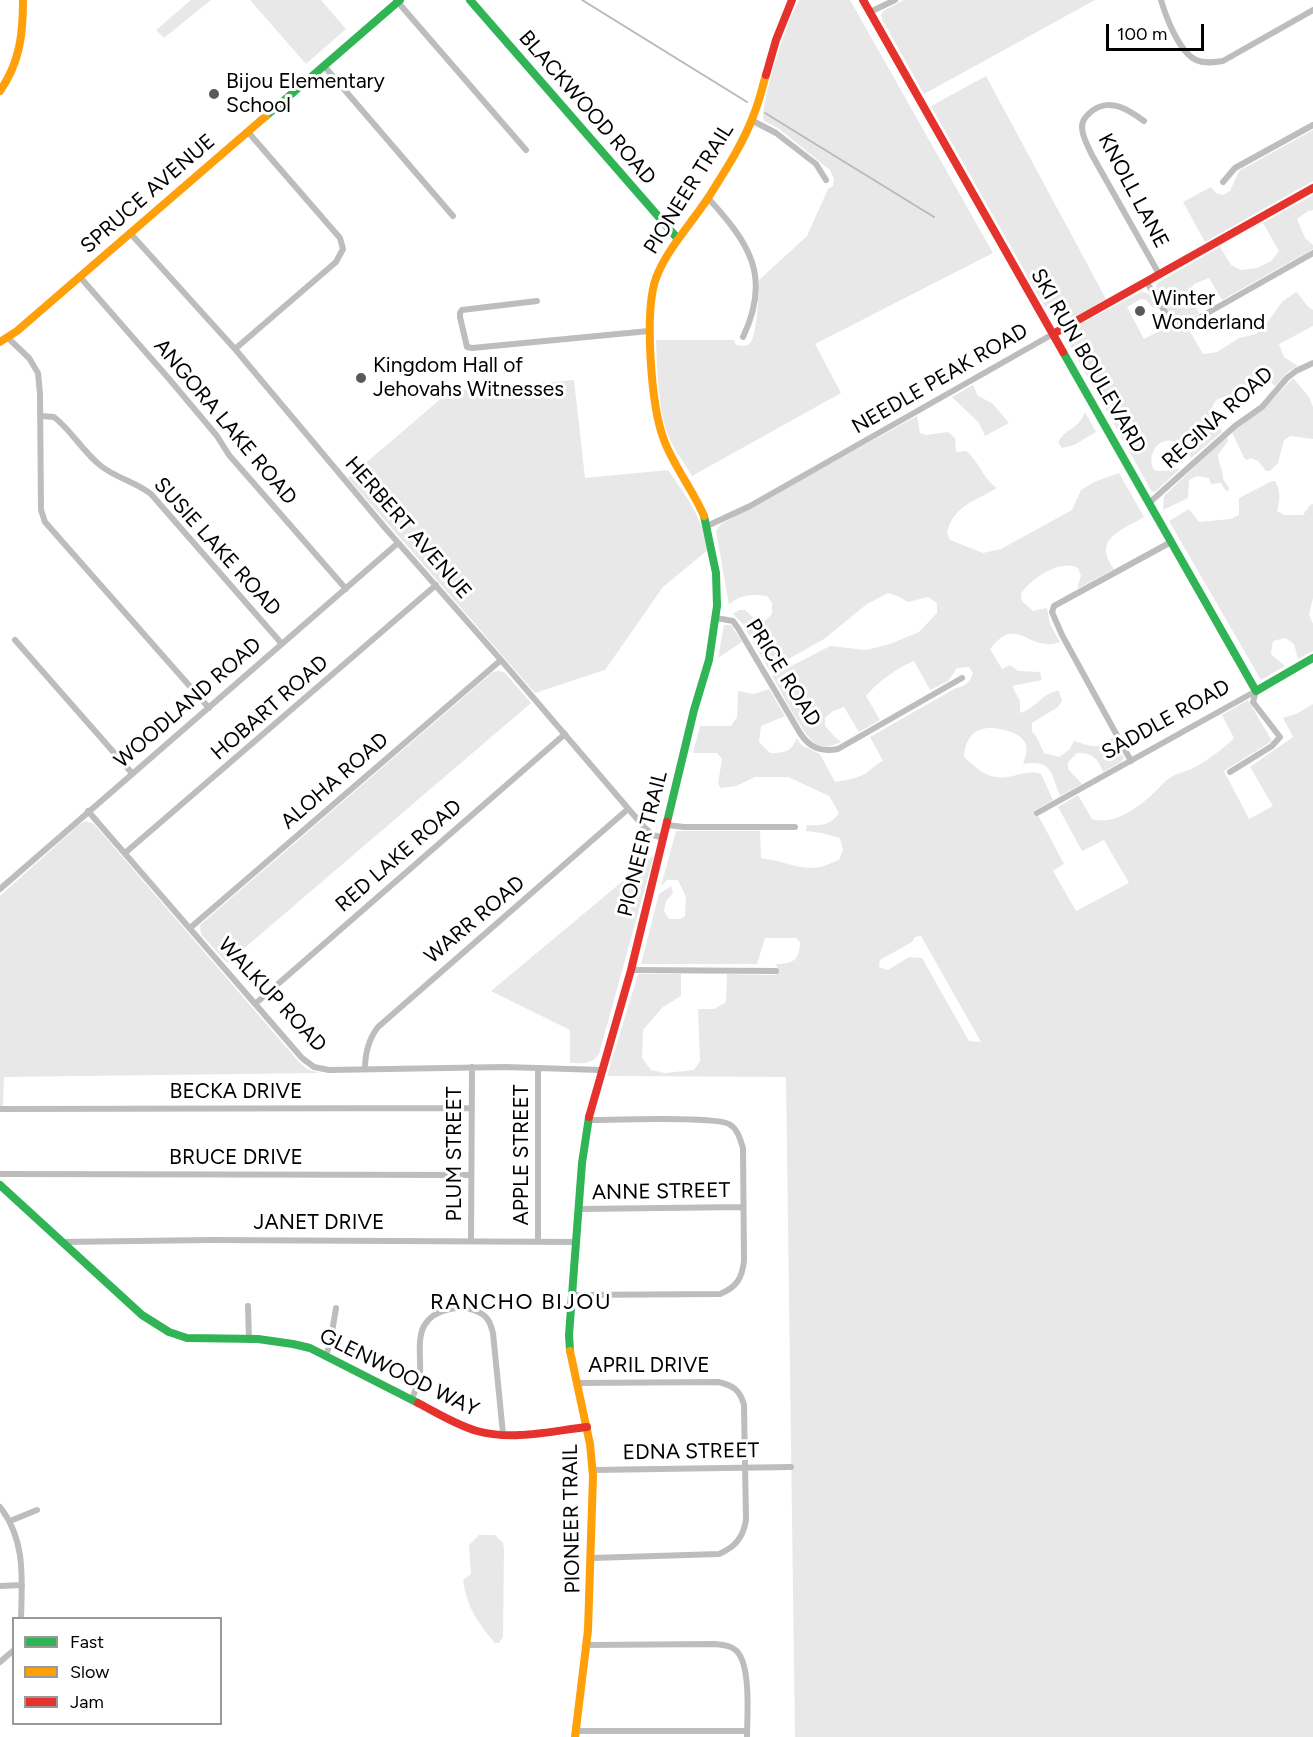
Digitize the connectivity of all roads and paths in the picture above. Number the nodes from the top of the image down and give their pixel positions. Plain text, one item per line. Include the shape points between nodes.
1 (23, 0) edge
2 (470, 0) edge
3 (792, 0) edge
4 (863, 0) edge
5 (895, 0) edge
6 (1161, 0) edge
7 (398, 1) edge
8 (1313, 10) edge
9 (870, 12) junction
10 (324, 66) junction
11 (0, 91) edge
12 (753, 121) junction
13 (1144, 121) dead end
14 (1313, 125) edge
15 (248, 132) junction
16 (526, 150) dead end
17 (826, 180) dead end
18 (1223, 182) dead end
19 (1313, 188) edge
20 (708, 198) junction
21 (453, 216) dead end
22 (130, 233) junction
23 (678, 239) junction
24 (1313, 253) edge
25 (1159, 274) junction
26 (80, 277) junction
27 (1146, 281) junction
28 (537, 301) dead end
29 (649, 331) junction
30 (1053, 334) junction
31 (743, 337) dead end
32 (4, 340) edge
33 (235, 349) junction
34 (1313, 363) edge
35 (40, 416) junction
36 (1149, 503) junction
37 (707, 526) junction
38 (1171, 542) junction
39 (398, 543) junction
40 (436, 585) junction
41 (345, 589) junction
42 (716, 618) junction
43 (15, 640) dead end
44 (282, 644) junction
45 (1313, 658) edge
46 (501, 660) junction
47 (962, 678) dead end
48 (1256, 691) junction
49 (209, 708) junction
50 (565, 734) junction
51 (1131, 761) junction
52 (131, 772) junction
53 (1230, 772) dead end
54 (628, 809) junction
55 (88, 811) junction
56 (1037, 813) dead end
57 (667, 825) junction
58 (795, 827) dead end
59 (664, 838) junction
60 (125, 853) junction
61 (0, 889) edge
62 (190, 928) junction
63 (630, 970) junction
64 (776, 971) dead end
65 (255, 1004) junction
66 (472, 1067) junction
67 (538, 1068) junction
68 (365, 1069) junction
69 (601, 1070) junction
70 (471, 1108) junction
71 (0, 1109) edge
72 (588, 1120) junction
73 (0, 1174) edge
74 (471, 1175) junction
75 (0, 1185) edge
76 (744, 1207) junction
77 (579, 1209) junction
78 (471, 1240) junction
79 (60, 1242) junction
80 (538, 1242) junction
81 (578, 1242) junction
82 (571, 1295) junction
83 (248, 1306) dead end
84 (336, 1308) dead end
85 (249, 1340) junction
86 (326, 1355) junction
87 (576, 1383) junction
88 (412, 1399) junction
89 (587, 1427) junction
90 (503, 1434) junction
91 (790, 1467) dead end
92 (745, 1468) junction
93 (593, 1470) junction
94 (0, 1507) edge
95 (37, 1510) dead end
96 (10, 1521) junction
97 (592, 1558) junction
98 (22, 1585) junction
99 (0, 1586) edge
100 (21, 1617) edge
101 (588, 1645) junction
102 (12, 1652) edge
103 (0, 1662) edge
104 (576, 1734) edge
105 (747, 1734) edge

1 - 11 street via 21,51
2 - 23 street, BLACKWOOD ROAD
3 - 12 street, PIONEER TRAIL
4 - 9 street, SKI RUN BOULEVARD
5 - 9 street
6 - 8 street via 1181,47 1196,60 1208,63 1230,58
7 - 10 street, SPRUCE AVENUE
7 - 16 street
9 - 30 street, SKI RUN BOULEVARD
10 - 15 street, SPRUCE AVENUE
10 - 21 street
12 - 17 street via 776,133 816,164
12 - 20 street, PIONEER TRAIL
13 - 25 street, KNOLL LANE via 1116,105 1104,105 1085,117 1082,127 1092,155
14 - 18 street via 1235,168
15 - 22 street, SPRUCE AVENUE
15 - 33 street via 340,238 343,249 336,262
19 - 25 street, NEEDLE PEAK ROAD
20 - 23 street, PIONEER TRAIL
20 - 31 street via 739,236 753,261 755,297 752,318
22 - 26 street, SPRUCE AVENUE
22 - 33 street, HERBERT AVENUE
23 - 29 street, PIONEER TRAIL via 656,278
24 - 27 street via 1181,326 1170,320
25 - 27 street, NEEDLE PEAK ROAD
26 - 32 street, SPRUCE AVENUE
26 - 41 street, ANGORA LAKE ROAD
27 - 30 street, NEEDLE PEAK ROAD
28 - 29 street via 462,310 467,347
29 - 37 street, PIONEER TRAIL via 661,430 701,506
30 - 36 street, SKI RUN BOULEVARD
30 - 37 street, NEEDLE PEAK ROAD via 750,506
32 - 35 street via 23,351 35,366
33 - 39 street, HERBERT AVENUE
34 - 36 street, REGINA ROAD via 1287,378 1262,407 1216,442
35 - 44 street, SUSIE LAKE ROAD via 54,417 98,464 151,494
35 - 49 street via 41,510 45,522
36 - 38 street, SKI RUN BOULEVARD
37 - 42 street, PIONEER TRAIL via 716,573
38 - 48 street, SKI RUN BOULEVARD
38 - 51 street via 1054,606 1052,612
39 - 40 street, HERBERT AVENUE
39 - 41 street, WOODLAND ROAD
40 - 46 street, HERBERT AVENUE
40 - 60 street, HOBART ROAD
41 - 44 street, WOODLAND ROAD
42 - 47 street, PRICE ROAD via 733,621 738,627 807,744 819,750 838,749
42 - 57 street, PIONEER TRAIL
43 - 52 street
44 - 49 street, WOODLAND ROAD
45 - 48 street, SADDLE ROAD
46 - 50 street, HERBERT AVENUE
46 - 62 street, ALOHA ROAD
48 - 51 street, SADDLE ROAD
48 - 53 street, SKI RUN BOULEVARD via 1254,702 1280,737
49 - 52 street, WOODLAND ROAD
50 - 54 street, HERBERT AVENUE
50 - 65 street, RED LAKE ROAD
51 - 56 street, SADDLE ROAD
52 - 55 street, WOODLAND ROAD
54 - 59 street, HERBERT AVENUE via 648,832
54 - 68 street, WARR ROAD via 378,1027 366,1051
55 - 60 street, WALKUP ROAD
55 - 61 street, WOODLAND ROAD
57 - 58 street
57 - 59 street, PIONEER TRAIL
59 - 63 street, PIONEER TRAIL
60 - 62 street, WALKUP ROAD
62 - 65 street, WALKUP ROAD
63 - 64 street
63 - 69 street, PIONEER TRAIL
65 - 68 street, WALKUP ROAD via 308,1063 329,1070
66 - 67 street, WALKUP ROAD
66 - 68 street, WALKUP ROAD
66 - 70 street, PLUM STREET
67 - 69 street, WALKUP ROAD
67 - 80 street, APPLE STREET
69 - 72 street, PIONEER TRAIL
70 - 71 street, BECKA DRIVE
70 - 74 street, PLUM STREET
72 - 76 street via 710,1120 730,1124 743,1148
72 - 77 street, PIONEER TRAIL
73 - 74 street, BRUCE DRIVE
74 - 78 street, PLUM STREET
75 - 79 street, GLENWOOD WAY
76 - 77 street, ANNE STREET
76 - 82 street via 742,1273 732,1289 707,1295
77 - 81 street, PIONEER TRAIL
78 - 79 street, JANET DRIVE
78 - 80 street, JANET DRIVE
79 - 85 street, GLENWOOD WAY via 165,1331 187,1338
80 - 81 street, JANET DRIVE
81 - 82 street, PIONEER TRAIL
82 - 87 street, PIONEER TRAIL via 570,1347
83 - 85 street
84 - 86 street
85 - 86 street, GLENWOOD WAY via 292,1342
86 - 88 street, GLENWOOD WAY
87 - 89 street, PIONEER TRAIL
87 - 92 street, APRIL DRIVE via 694,1381 736,1388 744,1405
88 - 90 street, GLENWOOD WAY via 473,1431
88 - 90 street via 420,1375 422,1329 428,1319 437,1312 454,1310 483,1314 493,1333
89 - 90 street, GLENWOOD WAY
89 - 93 street, PIONEER TRAIL
91 - 92 street, EDNA STREET
92 - 93 street, EDNA STREET
92 - 97 street, APRIL DRIVE via 744,1532 729,1550 705,1556
93 - 97 street, PIONEER TRAIL
94 - 96 street
95 - 96 street
96 - 98 street via 21,1553
97 - 101 street, PIONEER TRAIL
98 - 99 street
98 - 100 street
101 - 104 street, PIONEER TRAIL
101 - 105 street via 715,1644 734,1648 745,1668
102 - 103 street
104 - 105 street

